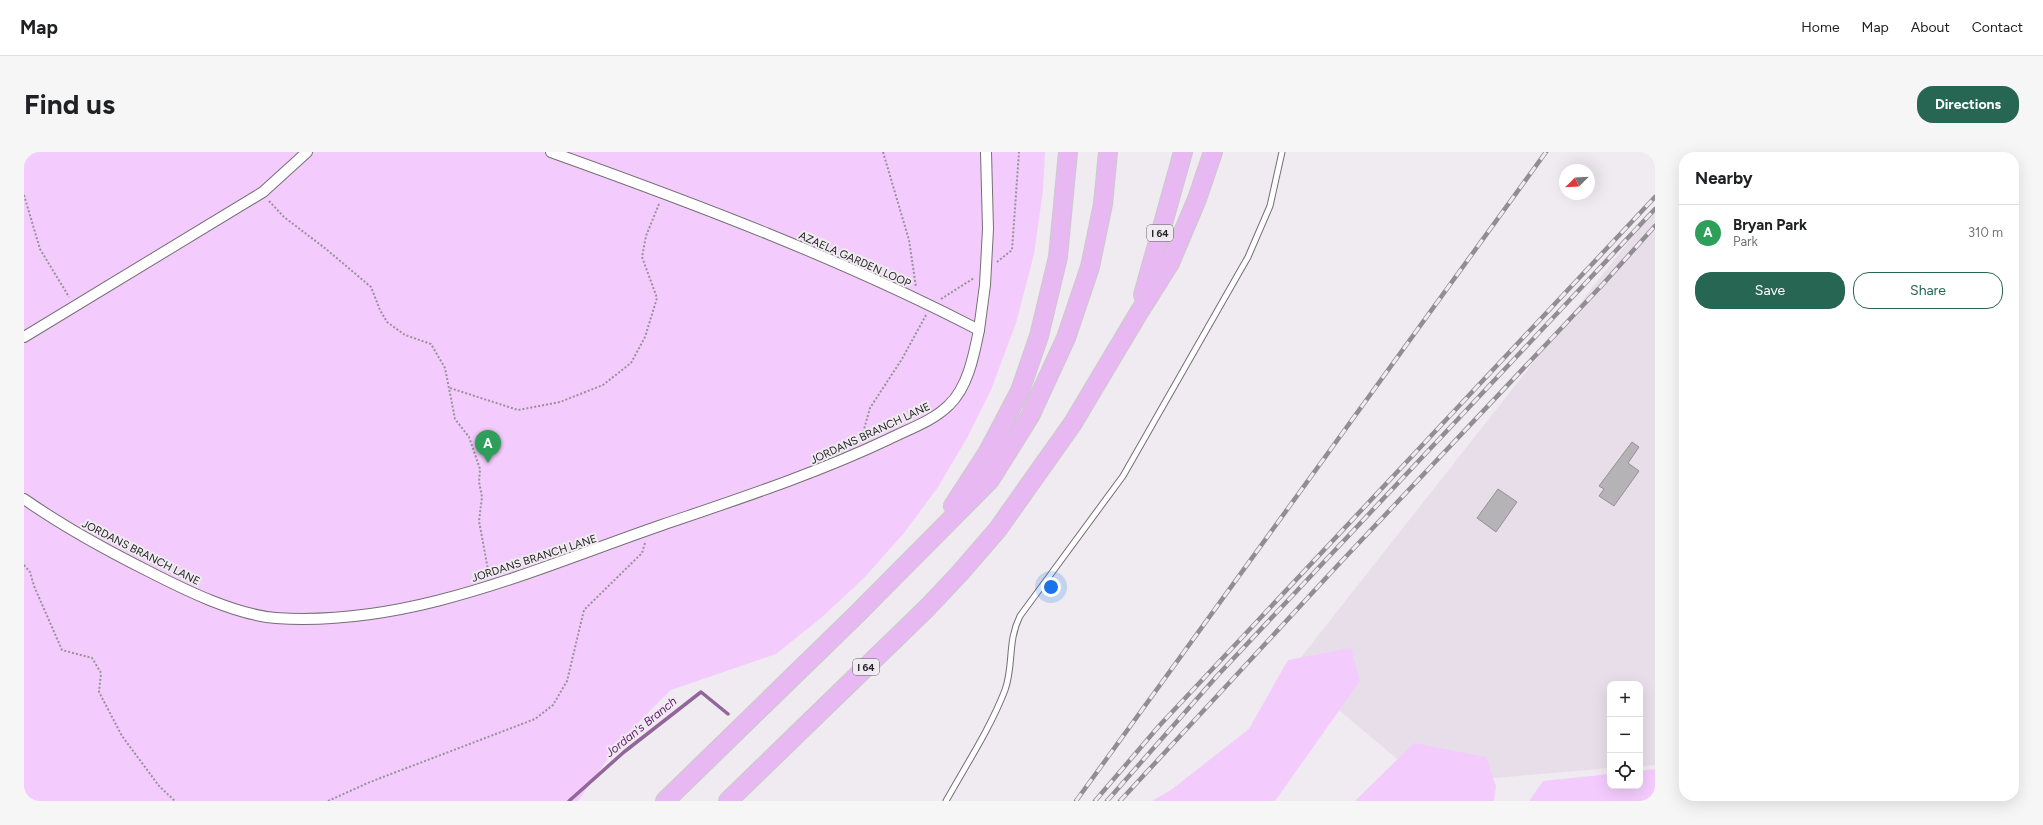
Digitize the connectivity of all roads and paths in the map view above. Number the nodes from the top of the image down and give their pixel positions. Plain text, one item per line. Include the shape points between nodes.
1 (307, 152) edge
2 (551, 152) edge
3 (883, 152) edge
4 (986, 152) edge
5 (1068, 152) edge
6 (1108, 152) edge
7 (1183, 152) edge
8 (1213, 152) edge
9 (1282, 152) edge
10 (263, 192) junction
11 (664, 192) junction
12 (24, 195) edge
13 (918, 300) junction
14 (75, 306) junction
15 (1138, 314) junction
16 (979, 330) junction
17 (24, 337) edge
18 (450, 388) junction
19 (24, 499) edge
20 (649, 530) junction
21 (928, 544) junction
22 (24, 565) edge
23 (491, 586) junction
24 (175, 801) edge
25 (328, 801) edge
26 (665, 801) edge
27 (728, 801) edge
28 (946, 801) edge

1 - 10 street
2 - 11 street, AZAELA GARDEN LOOP
3 - 13 path via 909,240
4 - 16 street via 988,229
5 - 21 highway via 1058,257 1039,336 1022,384 988,452
6 - 21 highway via 1103,204 1090,267 1066,338 1030,416 990,480
7 - 15 highway, I 64
8 - 15 highway via 1170,263
9 - 28 lane via 1270,206 1248,257 1123,476 1020,616 1011,639 1010,665 1005,689 992,718
10 - 14 street
10 - 18 path via 284,218 371,287 387,322 405,335 431,344 445,368
11 - 13 street, AZAELA GARDEN LOOP
11 - 18 path via 646,236 642,257 657,298 645,337 631,363 603,385 560,402 518,410
12 - 14 path via 40,249
13 - 16 street, AZAELA GARDEN LOOP
14 - 17 street
15 - 27 highway, I 64 via 1073,423 998,529 927,608
16 - 20 street, JORDANS BRANCH LANE via 966,380 952,402 937,415 832,466
18 - 23 path via 455,419 470,437 480,469 482,497 479,521
19 - 23 street, JORDANS BRANCH LANE via 101,547 186,590 230,608 274,618 352,617
20 - 23 street, JORDANS BRANCH LANE
20 - 25 path via 642,553 584,610 567,681 553,705 534,719 370,782
21 - 26 highway
22 - 24 path via 30,572 62,650 92,658 101,673 99,692 122,736 159,786

